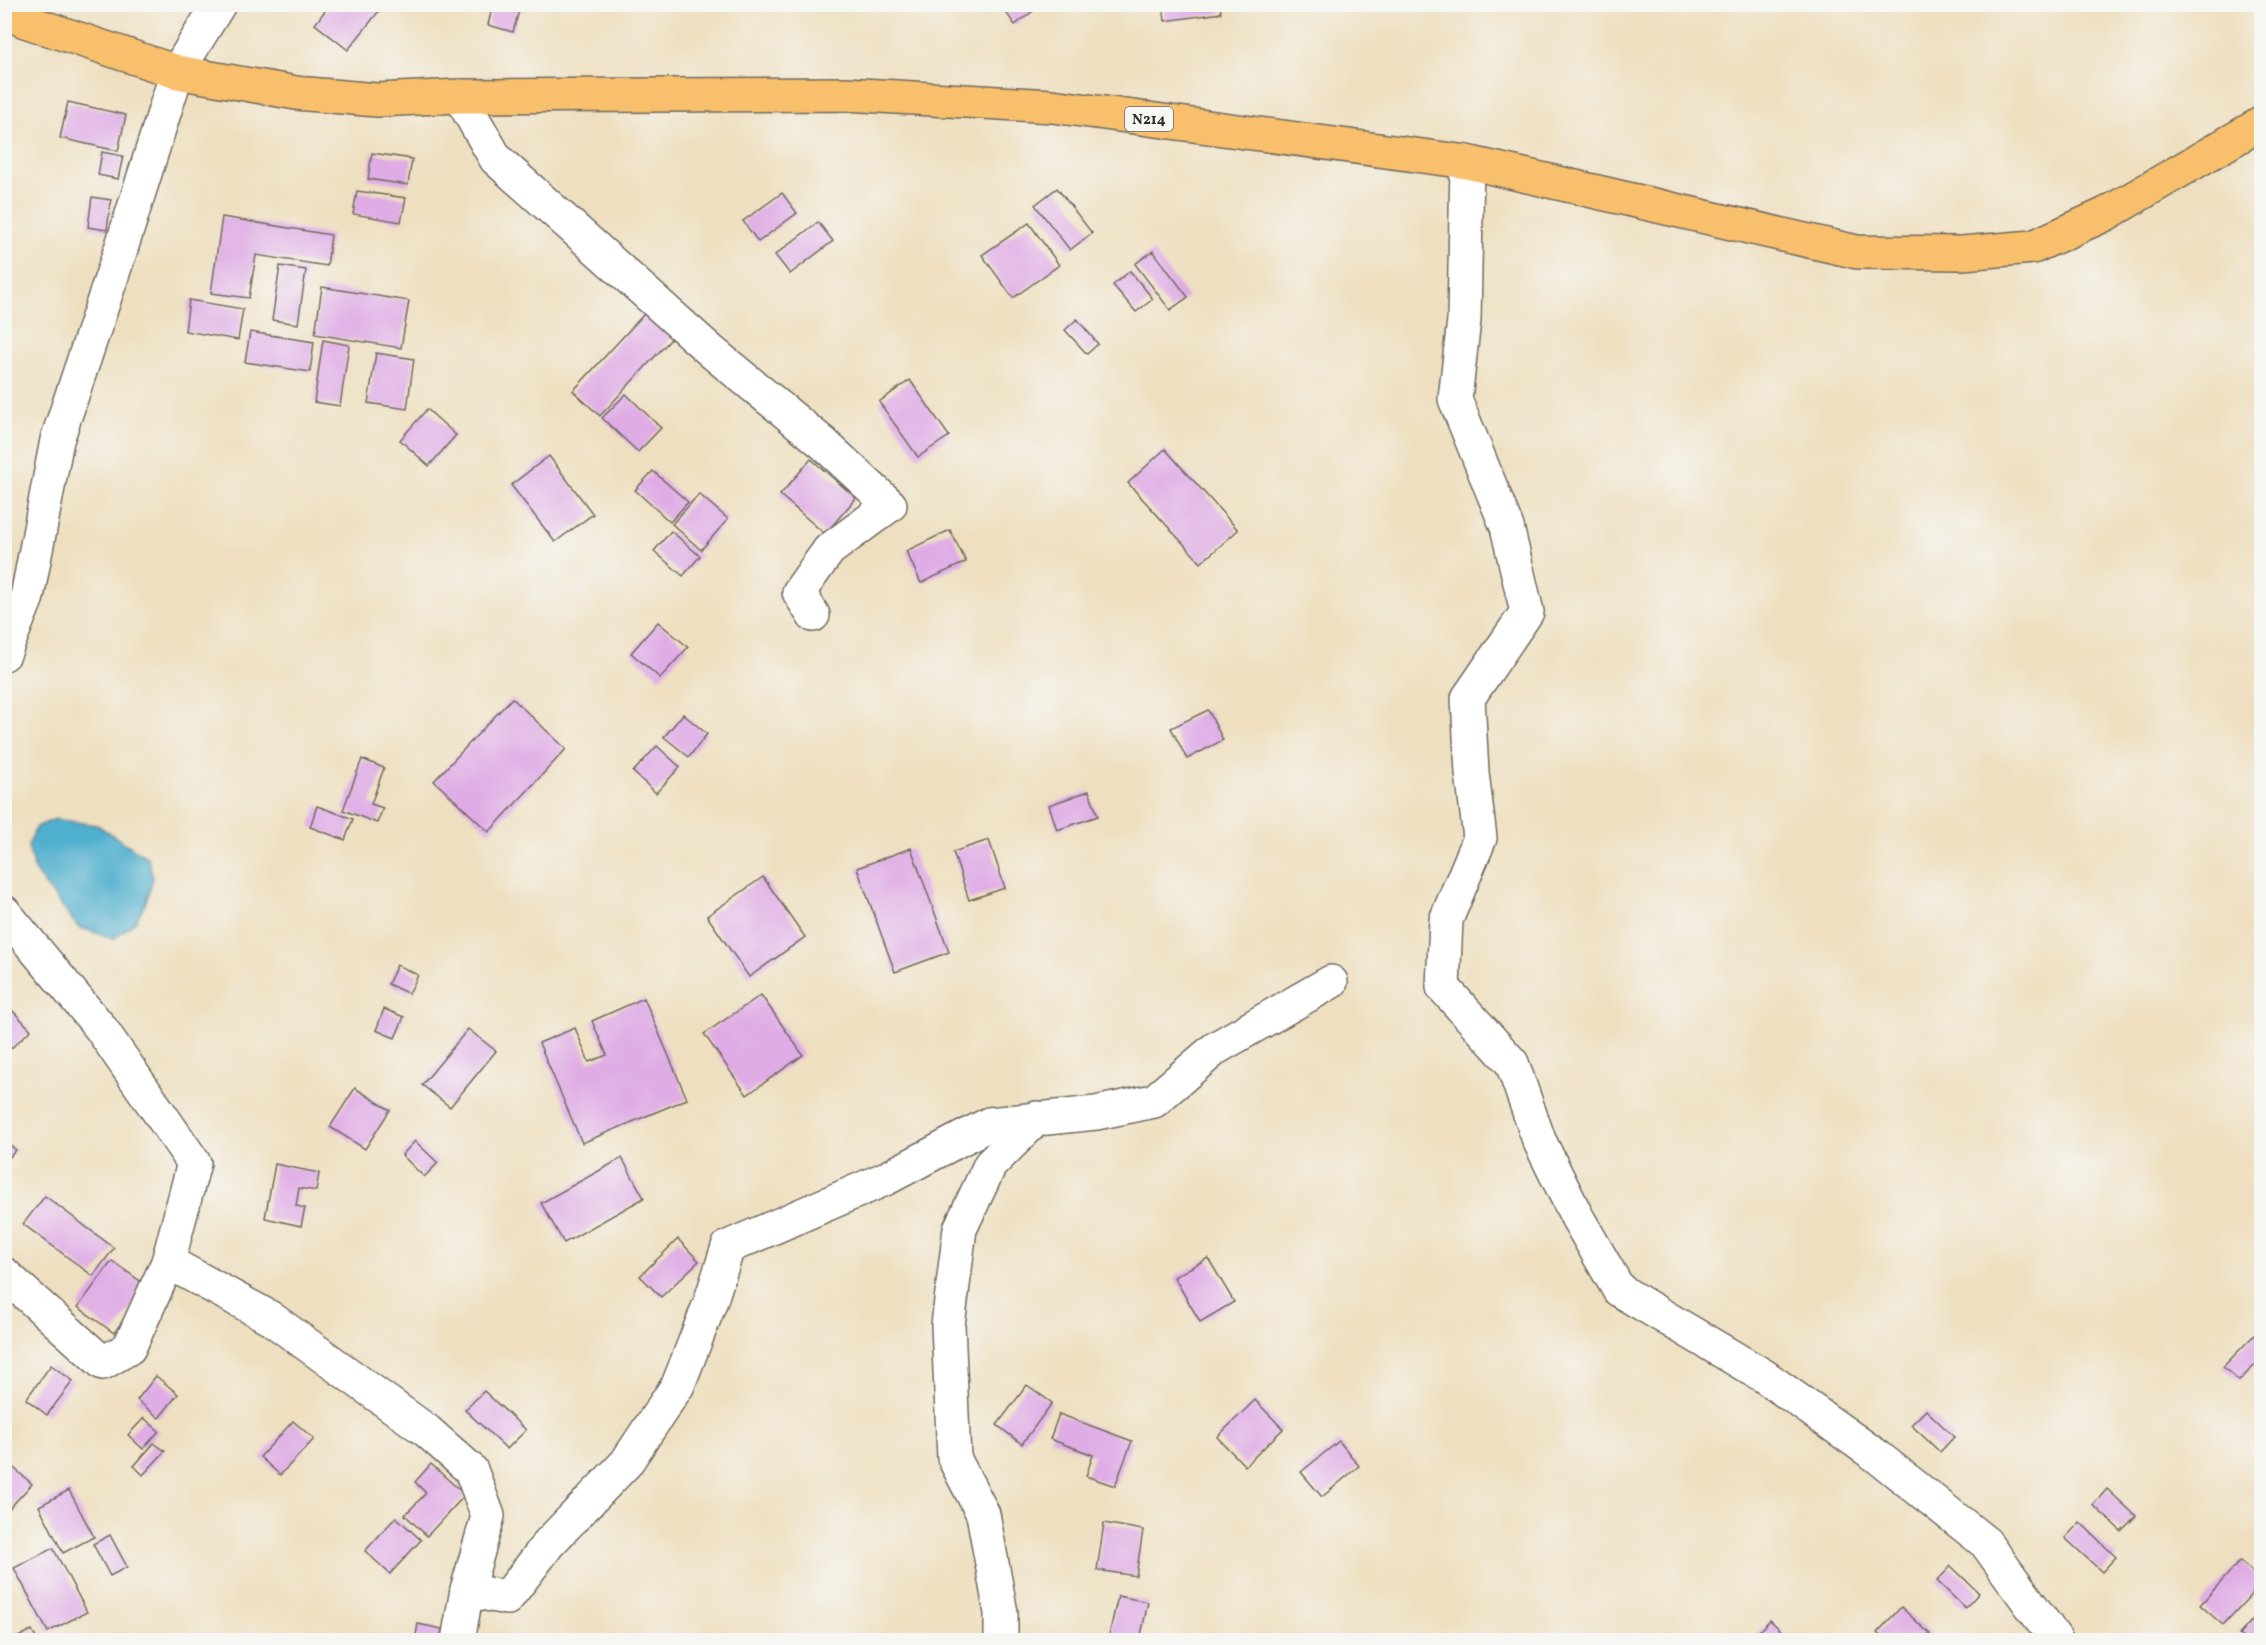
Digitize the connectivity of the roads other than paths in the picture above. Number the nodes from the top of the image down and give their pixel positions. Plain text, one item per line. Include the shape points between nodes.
1 (219, 4) edge
2 (4, 12) edge
3 (177, 72) junction
4 (460, 96) junction
5 (2262, 123) edge
6 (1467, 162) junction
7 (813, 615) dead end
8 (4, 654) edge
9 (4, 912) edge
10 (1331, 982) dead end
11 (1037, 1118) junction
12 (168, 1262) junction
13 (4, 1274) edge
14 (467, 1590) junction
15 (458, 1641) edge
16 (1001, 1641) edge
17 (2056, 1641) edge

1 - 3 street
2 - 3 highway, N214
3 - 4 highway, N214 via 296,93 377,100
3 - 8 street via 57,440 27,597
4 - 6 highway, N214 via 845,94 1052,106
4 - 7 street via 496,159 891,505 829,550 799,592
5 - 6 highway, N214 via 2106,214 2033,247 1962,253 1857,252
6 - 17 street via 1464,320 1455,399 1506,527 1527,612 1468,698 1480,838 1446,920 1443,987 1512,1063 1539,1140 1620,1290 1764,1376 1878,1457 1986,1543
9 - 12 street via 100,1027 194,1163
10 - 11 street via 1216,1048 1154,1101 1096,1113
11 - 14 street via 989,1124 887,1178 728,1247 678,1385 626,1463 549,1543 507,1598
11 - 16 street via 990,1165 960,1229 948,1325 954,1458 983,1514 1001,1613
12 - 13 street via 129,1348 103,1363
12 - 14 street via 269,1317 427,1431 471,1470 488,1516
14 - 15 street

